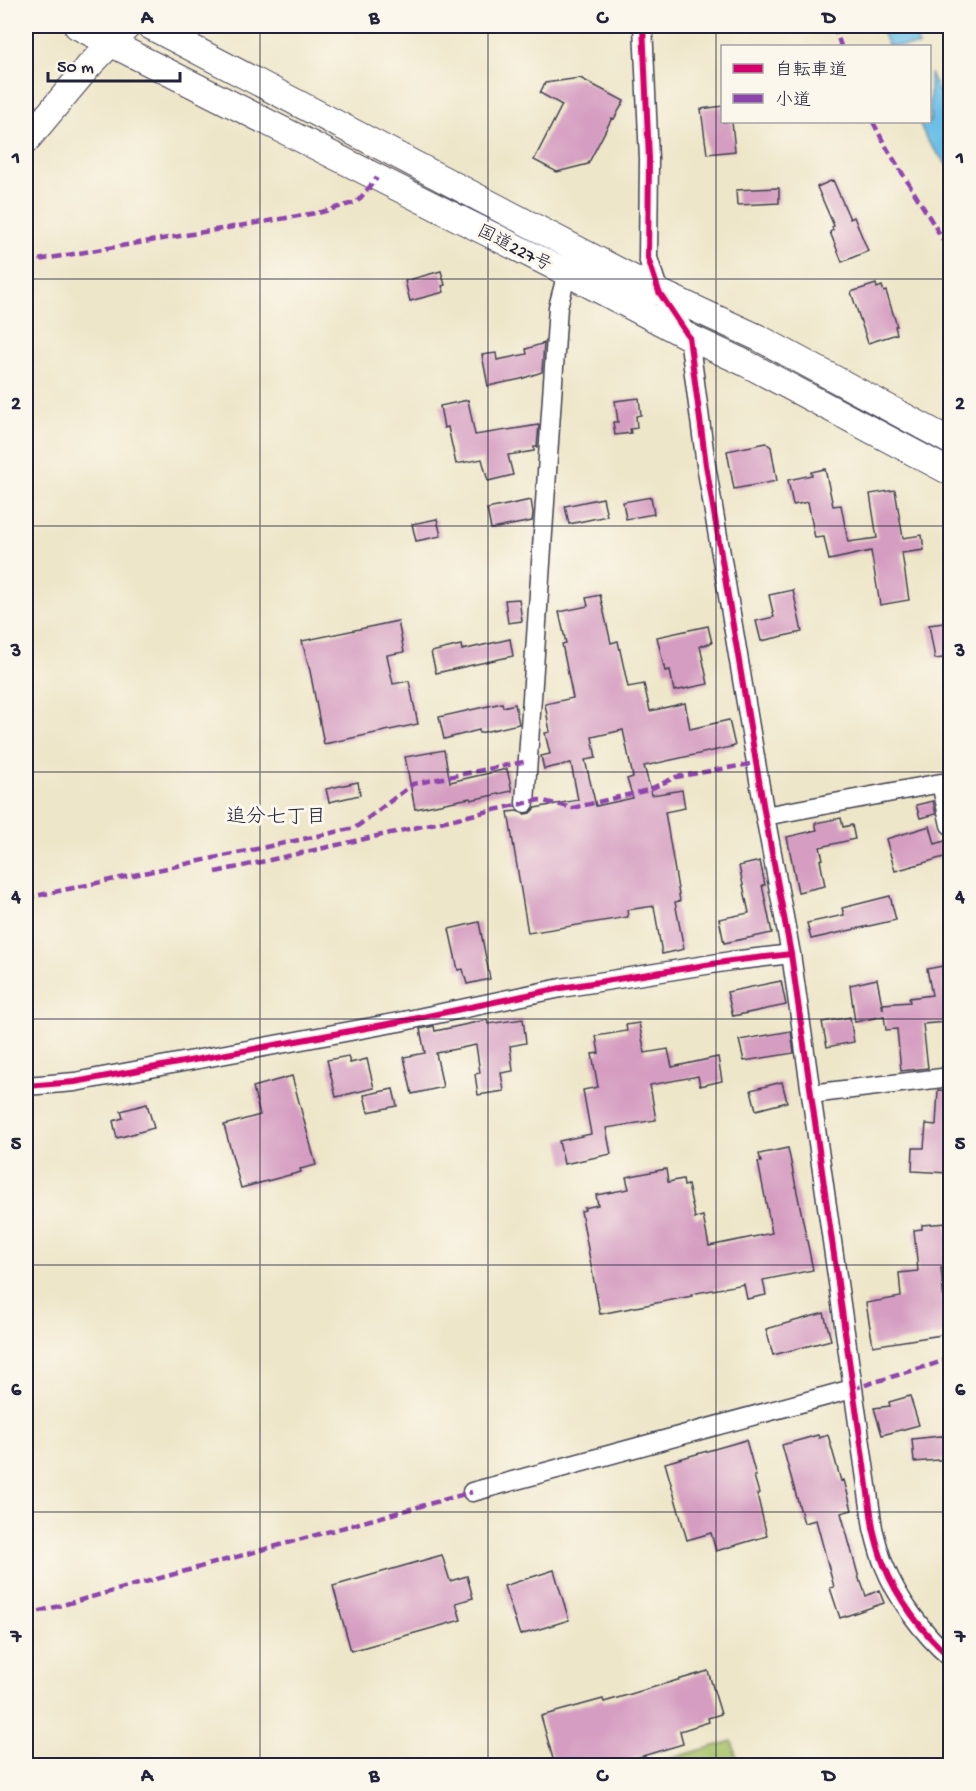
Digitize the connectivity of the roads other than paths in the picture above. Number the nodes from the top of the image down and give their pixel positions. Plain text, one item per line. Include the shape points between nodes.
1 (77, 26) edge
2 (128, 26) edge
3 (150, 26) edge
4 (643, 26) edge
5 (110, 44) junction
6 (26, 141) edge
7 (567, 273) junction
8 (659, 292) junction
9 (688, 338) junction
10 (951, 441) edge
11 (951, 472) edge
12 (525, 803) dead end
13 (765, 816) junction
14 (951, 825) edge
15 (791, 954) junction
16 (951, 1072) edge
17 (26, 1086) edge
18 (811, 1094) junction
19 (852, 1389) junction
20 (472, 1492) dead end
21 (951, 1657) edge

1 - 5 highway, 国道227号
2 - 5 highway
3 - 8 highway, 国道227号
4 - 8 street via 649,159 648,258
5 - 6 highway
5 - 7 highway, 国道227号
7 - 9 highway, 国道227号
7 - 12 street via 558,307
8 - 9 street
8 - 10 highway, 国道227号 via 759,338
9 - 11 highway, 国道227号 via 745,363
9 - 13 street
13 - 14 street via 941,783
13 - 15 street
15 - 17 street via 561,988 75,1082
15 - 18 street
16 - 18 street via 950,1077
18 - 19 street
19 - 20 street
19 - 21 street via 873,1528 884,1565 906,1606 935,1644

